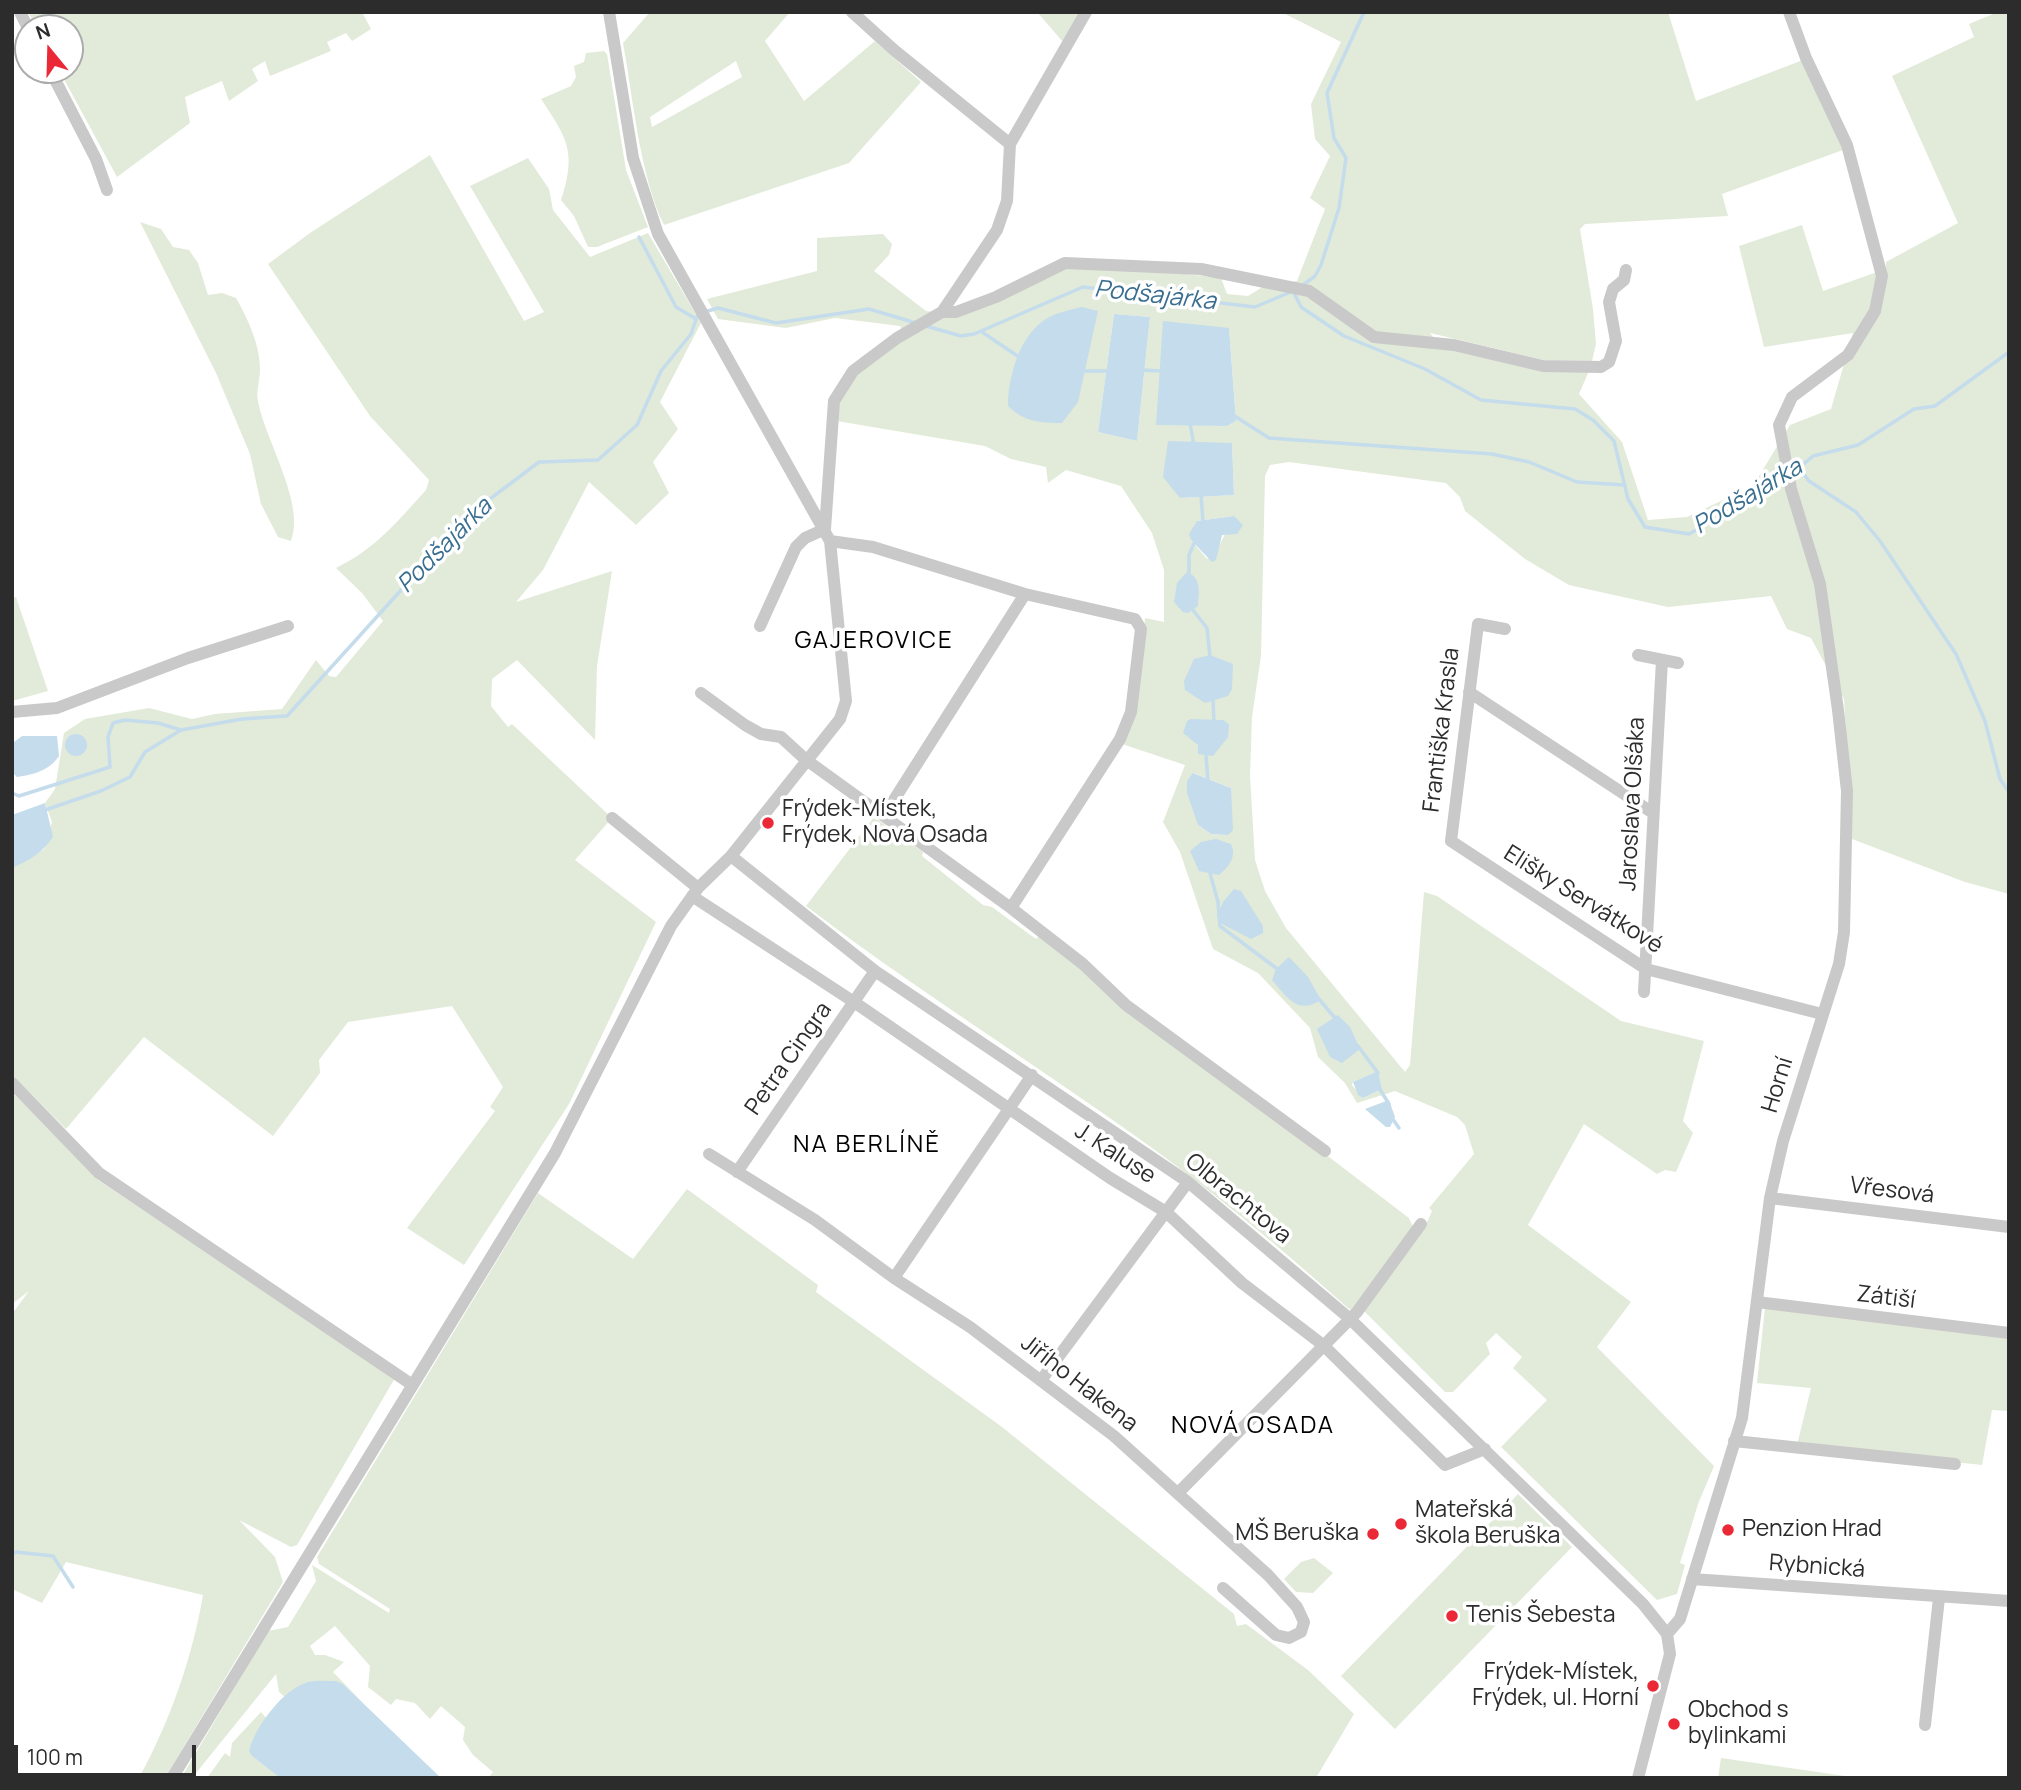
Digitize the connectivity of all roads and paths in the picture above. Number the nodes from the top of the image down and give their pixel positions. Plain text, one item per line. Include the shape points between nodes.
1 (609, 12) edge
2 (852, 12) edge
3 (1086, 12) edge
4 (1789, 12) edge
5 (57, 84) edge
6 (1010, 144) junction
7 (107, 190) dead end
8 (1626, 270) dead end
9 (942, 313) junction
10 (827, 535) junction
11 (1026, 594) junction
12 (288, 626) dead end
13 (760, 626) dead end
14 (1505, 629) dead end
15 (1638, 655) dead end
16 (1662, 660) junction
17 (1678, 663) dead end
18 (1469, 692) junction
19 (701, 693) dead end
20 (12, 712) edge
21 (805, 759) junction
22 (1653, 813) junction
23 (885, 814) junction
24 (612, 818) dead end
25 (1451, 841) joint
26 (731, 856) junction
27 (695, 892) junction
28 (1012, 908) junction
29 (1646, 969) junction
30 (875, 971) junction
31 (1644, 992) dead end
32 (854, 1002) junction
33 (1822, 1014) junction
34 (1032, 1075) junction
35 (12, 1083) edge
36 (1010, 1108) junction
37 (1325, 1151) dead end
38 (709, 1154) dead end
39 (737, 1172) junction
40 (1188, 1182) junction
41 (1770, 1198) junction
42 (1166, 1212) junction
43 (1421, 1224) dead end
44 (2009, 1227) edge
45 (894, 1278) junction
46 (1757, 1302) junction
47 (1349, 1318) junction
48 (2009, 1333) edge
49 (1323, 1345) junction
50 (1042, 1380) junction
51 (411, 1384) junction
52 (1734, 1441) junction
53 (1485, 1449) junction
54 (1955, 1464) dead end
55 (1178, 1493) junction
56 (1692, 1579) junction
57 (1223, 1588) dead end
58 (1939, 1598) junction
59 (2009, 1601) edge
60 (1667, 1634) junction
61 (1925, 1725) dead end
62 (172, 1778) edge
63 (1639, 1778) edge

1 - 10 street via 637,171 662,241
2 - 6 street
3 - 6 street
4 - 33 street, Horní via 1847,145 1882,276 1875,311 1848,355 1792,397 1779,425 1791,489 1820,584 1847,791 1844,932
5 - 7 street
6 - 9 street via 1007,201 997,230
8 - 9 street via 1609,302 1616,341 1609,362 1601,367 1543,366 1454,345 1374,337 1309,291 1201,269 1065,264 996,297
9 - 10 street via 897,338 853,371 834,401
10 - 11 street
10 - 13 street via 805,538 796,547
10 - 21 street via 846,701 840,719
11 - 23 street
11 - 28 street via 1135,619 1140,629 1131,712 1120,739
12 - 20 street via 57,708
14 - 18 street, Františka Krasla via 1478,624
15 - 16 street
16 - 17 street
16 - 22 street, Jaroslava Olšáka
18 - 22 street
18 - 25 street, Františka Krasla
19 - 21 street via 761,734 780,737
21 - 23 street
21 - 26 street
22 - 29 street, Jaroslava Olšáka
23 - 28 street
24 - 27 street, J. Kaluse
25 - 29 street, Elišky Servátkové
26 - 27 street
26 - 30 street, Olbrachtova
27 - 32 street, J. Kaluse
27 - 51 street via 671,926 555,1153
28 - 37 street via 1126,1004
29 - 31 street, Jaroslava Olšáka
29 - 33 street, Elišky Servátkové
30 - 32 street, Petra Cingra
30 - 34 street, Olbrachtova
32 - 36 street, J. Kaluse
32 - 39 street, Petra Cingra
33 - 41 street, Horní
34 - 36 street
34 - 40 street, Olbrachtova
35 - 51 street via 99,1173
36 - 42 street, J. Kaluse
36 - 45 street
38 - 39 street, Jiřího Hakena
39 - 45 street, Jiřího Hakena via 815,1220
40 - 42 street
40 - 47 street, Olbrachtova
41 - 44 street, Vřesová
41 - 46 street, Horní
42 - 49 street, J. Kaluse via 1242,1283
42 - 50 street
43 - 47 street
45 - 50 street, Jiřího Hakena
46 - 48 street, Zátiší
46 - 52 street, Horní via 1742,1418
47 - 49 street
47 - 53 street, Olbrachtova
49 - 53 street, J. Kaluse via 1445,1465
49 - 55 street
50 - 55 street, Jiřího Hakena
51 - 62 street
52 - 54 street
52 - 56 street, Horní
53 - 60 street, Olbrachtova via 1643,1604
55 - 57 street, Jiřího Hakena via 1297,1607 1304,1622 1301,1632 1289,1638 1276,1635
56 - 58 street, Rybnická
56 - 60 street, Horní via 1680,1619
58 - 59 street, Rybnická
58 - 61 street
60 - 63 street via 1670,1654 1664,1686

